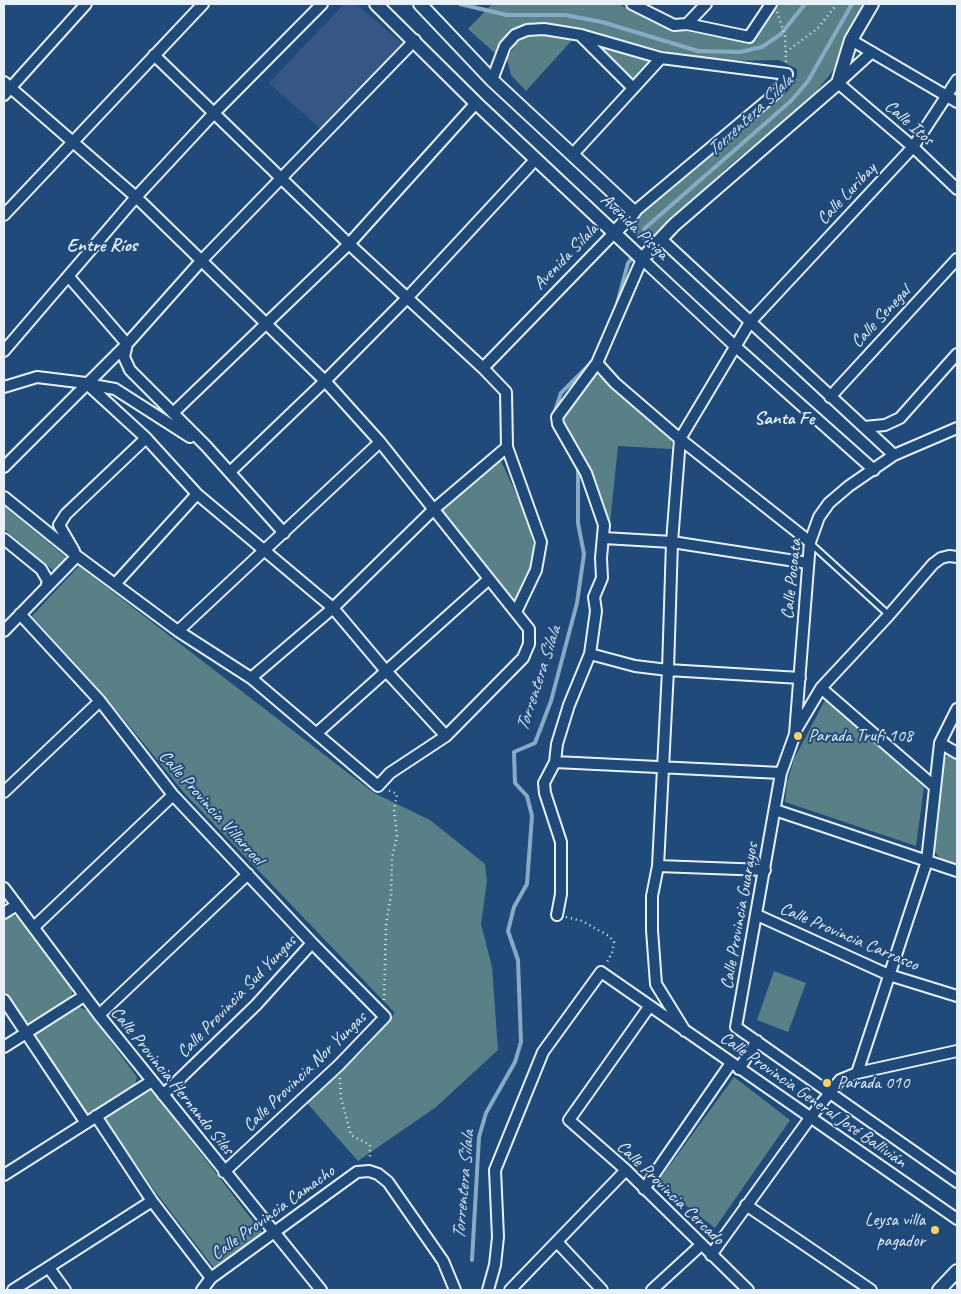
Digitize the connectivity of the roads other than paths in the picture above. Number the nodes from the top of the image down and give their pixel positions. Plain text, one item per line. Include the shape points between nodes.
1 (86, 4) edge
2 (203, 4) edge
3 (322, 4) edge
4 (376, 4) edge
5 (420, 4) edge
6 (632, 4) edge
7 (706, 4) edge
8 (771, 4) edge
9 (872, 4) edge
10 (687, 24) junction
11 (580, 35) junction
12 (415, 40) junction
13 (851, 40) junction
14 (872, 52) junction
15 (154, 54) junction
16 (662, 58) junction
17 (492, 80) junction
18 (957, 80) edge
19 (838, 83) junction
20 (634, 88) junction
21 (6, 89) edge
22 (948, 96) junction
23 (957, 102) edge
24 (476, 103) junction
25 (214, 114) junction
26 (72, 141) junction
27 (913, 147) junction
28 (572, 154) junction
29 (536, 159) junction
30 (282, 178) junction
31 (957, 189) edge
32 (136, 197) junction
33 (634, 212) junction
34 (4, 215) edge
35 (615, 232) junction
36 (661, 239) junction
37 (349, 244) junction
38 (642, 259) junction
39 (957, 259) edge
40 (202, 260) junction
41 (70, 277) junction
42 (407, 298) junction
43 (750, 322) junction
44 (266, 323) junction
45 (126, 344) junction
46 (736, 347) junction
47 (4, 351) edge
48 (957, 354) edge
49 (597, 363) junction
50 (483, 368) junction
51 (326, 381) junction
52 (86, 383) junction
53 (4, 387) edge
54 (830, 397) junction
55 (173, 413) junction
56 (864, 427) junction
57 (957, 428) edge
58 (146, 438) junction
59 (680, 439) junction
60 (380, 442) junction
61 (206, 446) junction
62 (507, 447) junction
63 (894, 455) junction
64 (4, 467) edge
65 (874, 470) junction
66 (230, 472) junction
67 (198, 494) junction
68 (4, 496) edge
69 (434, 510) junction
70 (284, 533) junction
71 (604, 538) junction
72 (4, 539) edge
73 (672, 542) junction
74 (810, 542) junction
75 (264, 552) junction
76 (77, 556) junction
77 (957, 557) edge
78 (808, 563) junction
79 (489, 580) junction
80 (116, 583) junction
81 (46, 588) junction
82 (333, 608) junction
83 (516, 612) junction
84 (20, 614) junction
85 (889, 615) junction
86 (4, 631) edge
87 (178, 631) junction
88 (590, 654) junction
89 (668, 670) junction
90 (386, 672) junction
91 (251, 678) junction
92 (800, 678) junction
93 (821, 688) junction
94 (100, 702) junction
95 (957, 709) edge
96 (317, 733) junction
97 (795, 734) junction
98 (446, 736) junction
99 (940, 743) junction
100 (957, 753) edge
101 (555, 762) junction
102 (663, 768) junction
103 (781, 773) junction
104 (935, 787) junction
105 (4, 792) edge
106 (173, 795) junction
107 (775, 810) junction
108 (927, 861) junction
109 (658, 866) junction
110 (764, 870) junction
111 (957, 871) edge
112 (248, 874) junction
113 (4, 888) edge
114 (17, 905) junction
115 (4, 913) edge
116 (557, 915) road end
117 (756, 915) junction
118 (34, 927) junction
119 (312, 943) junction
120 (889, 975) junction
121 (84, 996) junction
122 (957, 996) edge
123 (4, 1000) edge
124 (649, 1007) junction
125 (99, 1015) junction
126 (386, 1017) joint
127 (736, 1027) joint
128 (685, 1031) junction
129 (26, 1033) junction
130 (757, 1041) junction
131 (4, 1047) edge
132 (957, 1051) edge
133 (735, 1066) junction
134 (858, 1073) junction
135 (152, 1081) junction
136 (830, 1092) junction
137 (163, 1095) junction
138 (96, 1116) junction
139 (810, 1118) junction
140 (86, 1123) junction
141 (626, 1170) junction
142 (224, 1172) junction
143 (4, 1175) edge
144 (957, 1182) edge
145 (644, 1189) junction
146 (152, 1201) junction
147 (746, 1205) junction
148 (957, 1219) edge
149 (274, 1234) junction
150 (557, 1242) junction
151 (701, 1245) junction
152 (711, 1255) junction
153 (49, 1268) junction
154 (957, 1271) edge
155 (211, 1278) junction
156 (13, 1290) edge
157 (65, 1290) edge
158 (202, 1290) edge
159 (321, 1290) edge
160 (455, 1290) edge
161 (488, 1290) edge
162 (510, 1290) edge
163 (602, 1290) edge
164 (652, 1290) edge
165 (748, 1290) edge
166 (870, 1290) edge
167 (939, 1290) edge

1 - 21 street
2 - 15 street
3 - 25 street
4 - 12 street, Avenida Pisiga
5 - 17 street, Avenida Pisiga
6 - 10 street via 674,25
7 - 10 street
8 - 10 street via 749,37
9 - 13 street
11 - 16 street
11 - 17 street via 544,29 515,35 505,46
11 - 20 street
12 - 24 street, Avenida Pisiga
12 - 30 street
13 - 14 street
13 - 19 street
14 - 19 street
14 - 22 street
15 - 25 street
15 - 26 street
16 - 20 street
16 - 33 street, Avenida Silala via 787,74 776,93
17 - 28 street, Avenida Pisiga
18 - 22 street, Calle Luribay
19 - 27 street, Calle Itos
19 - 36 street
20 - 28 street
21 - 26 street
22 - 23 street
22 - 27 street, Calle Luribay
24 - 29 street, Avenida Pisiga
24 - 37 street
25 - 30 street
25 - 32 street
26 - 32 street
26 - 34 street
27 - 31 street, Calle Itos
27 - 43 street, Calle Luribay
28 - 33 street, Avenida Pisiga
29 - 35 street, Avenida Pisiga
29 - 42 street
30 - 37 street
30 - 40 street
32 - 40 street
32 - 41 street
33 - 35 street, Avenida Silala
35 - 38 street, Avenida Pisiga
35 - 50 street, Avenida Silala
36 - 38 street
36 - 43 street, Avenida Pisiga
37 - 42 street
37 - 44 street
38 - 46 street, Avenida Pisiga
38 - 49 street
39 - 54 street, Calle Senegal
40 - 44 street
40 - 45 street
41 - 45 street
41 - 47 street
42 - 50 street
42 - 51 street
43 - 46 street, Calle Luribay
43 - 54 street, Avenida Pisiga
44 - 51 street
44 - 55 street
45 - 52 street
45 - 55 street via 124,357 130,370
46 - 59 street, Calle Luribay
46 - 65 street, Avenida Pisiga
48 - 56 street via 900,418 885,425
49 - 59 street via 615,383
49 - 71 street via 557,417 586,474 604,525
50 - 62 street via 506,392
51 - 60 street
51 - 66 street
52 - 53 street via 37,377
52 - 58 street
52 - 61 street via 115,390
52 - 64 street
54 - 56 street, Avenida Pisiga
55 - 61 street
56 - 63 street, Avenida Pisiga
57 - 63 street, Calle Pocoata
58 - 67 street
58 - 76 street via 66,514 59,526
59 - 73 street
59 - 74 street
60 - 69 street
60 - 70 street
61 - 66 street
62 - 69 street
62 - 83 street via 541,542 536,570
63 - 65 street, Calle Pocoata
65 - 74 street, Calle Pocoata via 829,503 819,517
66 - 70 street
67 - 75 street
67 - 80 street
68 - 76 street
69 - 79 street
69 - 82 street
70 - 75 street
71 - 73 street
71 - 88 street via 602,578 594,597 596,612
72 - 81 street via 41,569 48,581
73 - 78 street
73 - 89 street
74 - 78 street, Calle Pocoata
74 - 85 lane
75 - 82 street
75 - 87 street
76 - 80 street
76 - 81 street
77 - 85 street via 941,558 933,564
78 - 92 street, Calle Pocoata
79 - 83 street
79 - 90 street
80 - 87 street
81 - 84 street
82 - 90 street
82 - 91 street
83 - 98 street via 529,629 523,658
84 - 86 street
84 - 94 street, Calle Provincia Villarroel
85 - 93 street
87 - 91 street
88 - 89 street via 635,666
88 - 101 street via 569,705
89 - 92 street
89 - 102 street
90 - 96 street
90 - 98 street
91 - 96 street
92 - 97 street, Calle Pocoata
93 - 97 street
93 - 104 street
94 - 105 street
94 - 106 street, Calle Provincia Villarroel
95 - 99 street
96 - 98 street via 378,786 390,773
97 - 103 street, Calle Pocoata
99 - 100 street
99 - 104 street
101 - 102 street
101 - 116 street via 544,783 561,842 562,884
102 - 103 street
102 - 109 street
103 - 107 street, Calle Pocoata
104 - 108 street
106 - 112 street, Calle Provincia Villarroel
106 - 118 street
107 - 108 street
107 - 110 street, Calle Provincia Guarayos
108 - 111 street
108 - 120 street
109 - 110 street
109 - 128 street via 652,896 656,984
110 - 117 street, Calle Provincia Guarayos
112 - 119 street, Calle Provincia Villarroel
112 - 125 street
113 - 114 street, Calle Provincia Hernando Siles
114 - 115 street
114 - 118 street, Calle Provincia Hernando Siles
117 - 120 street, Calle Provincia Carrasco
117 - 127 street, Calle Provincia Guarayos
118 - 121 street, Calle Provincia Hernando Siles
119 - 126 street, Calle Provincia Villarroel
119 - 137 street, Calle Provincia Sud Yungas via 256,1005
120 - 122 street, Calle Provincia Carrasco
120 - 134 street
121 - 125 street, Calle Provincia Hernando Siles
121 - 129 street
123 - 129 street
124 - 128 street, Calle Provincia General José Ballivián
124 - 141 street, Calle Provincia Cercado via 569,1120
124 - 161 street, Calle Provincia General José Ballivián via 602,972 543,1052 495,1170 498,1237
125 - 135 street, Calle Provincia Hernando Siles
126 - 142 street, Calle Provincia Nor Yungas
127 - 130 street, Calle Provincia General José Ballivián
128 - 133 street, Calle Provincia General José Ballivián
129 - 131 street
129 - 140 street
130 - 133 street
130 - 136 street, Calle Provincia General José Ballivián
132 - 134 street
133 - 139 street, Calle Provincia General José Ballivián
133 - 145 street
134 - 136 street via 840,1080
135 - 137 street, Calle Provincia Hernando Siles
135 - 138 street
136 - 139 street
136 - 144 street, Calle Provincia General José Ballivián
137 - 142 street, Calle Provincia Hernando Siles
138 - 140 street
138 - 146 street
139 - 147 street
139 - 148 street, Calle Provincia General José Ballivián
140 - 143 street
141 - 145 street, Calle Provincia Cercado
141 - 150 street
142 - 149 street, Calle Provincia Hernando Siles
145 - 151 street, Calle Provincia Cercado
146 - 153 street
146 - 155 street
147 - 152 street
147 - 166 street
149 - 155 street, Calle Provincia Camacho
149 - 159 street, Calle Provincia Hernando Siles
149 - 160 street, Calle Provincia Camacho via 357,1172 369,1171 388,1182 443,1261
150 - 162 street
150 - 163 street
151 - 152 street, Calle Provincia Cercado
151 - 164 street
152 - 165 street, Calle Provincia Cercado
153 - 156 street
153 - 157 street
154 - 167 street
155 - 158 street, Calle Provincia Camacho

